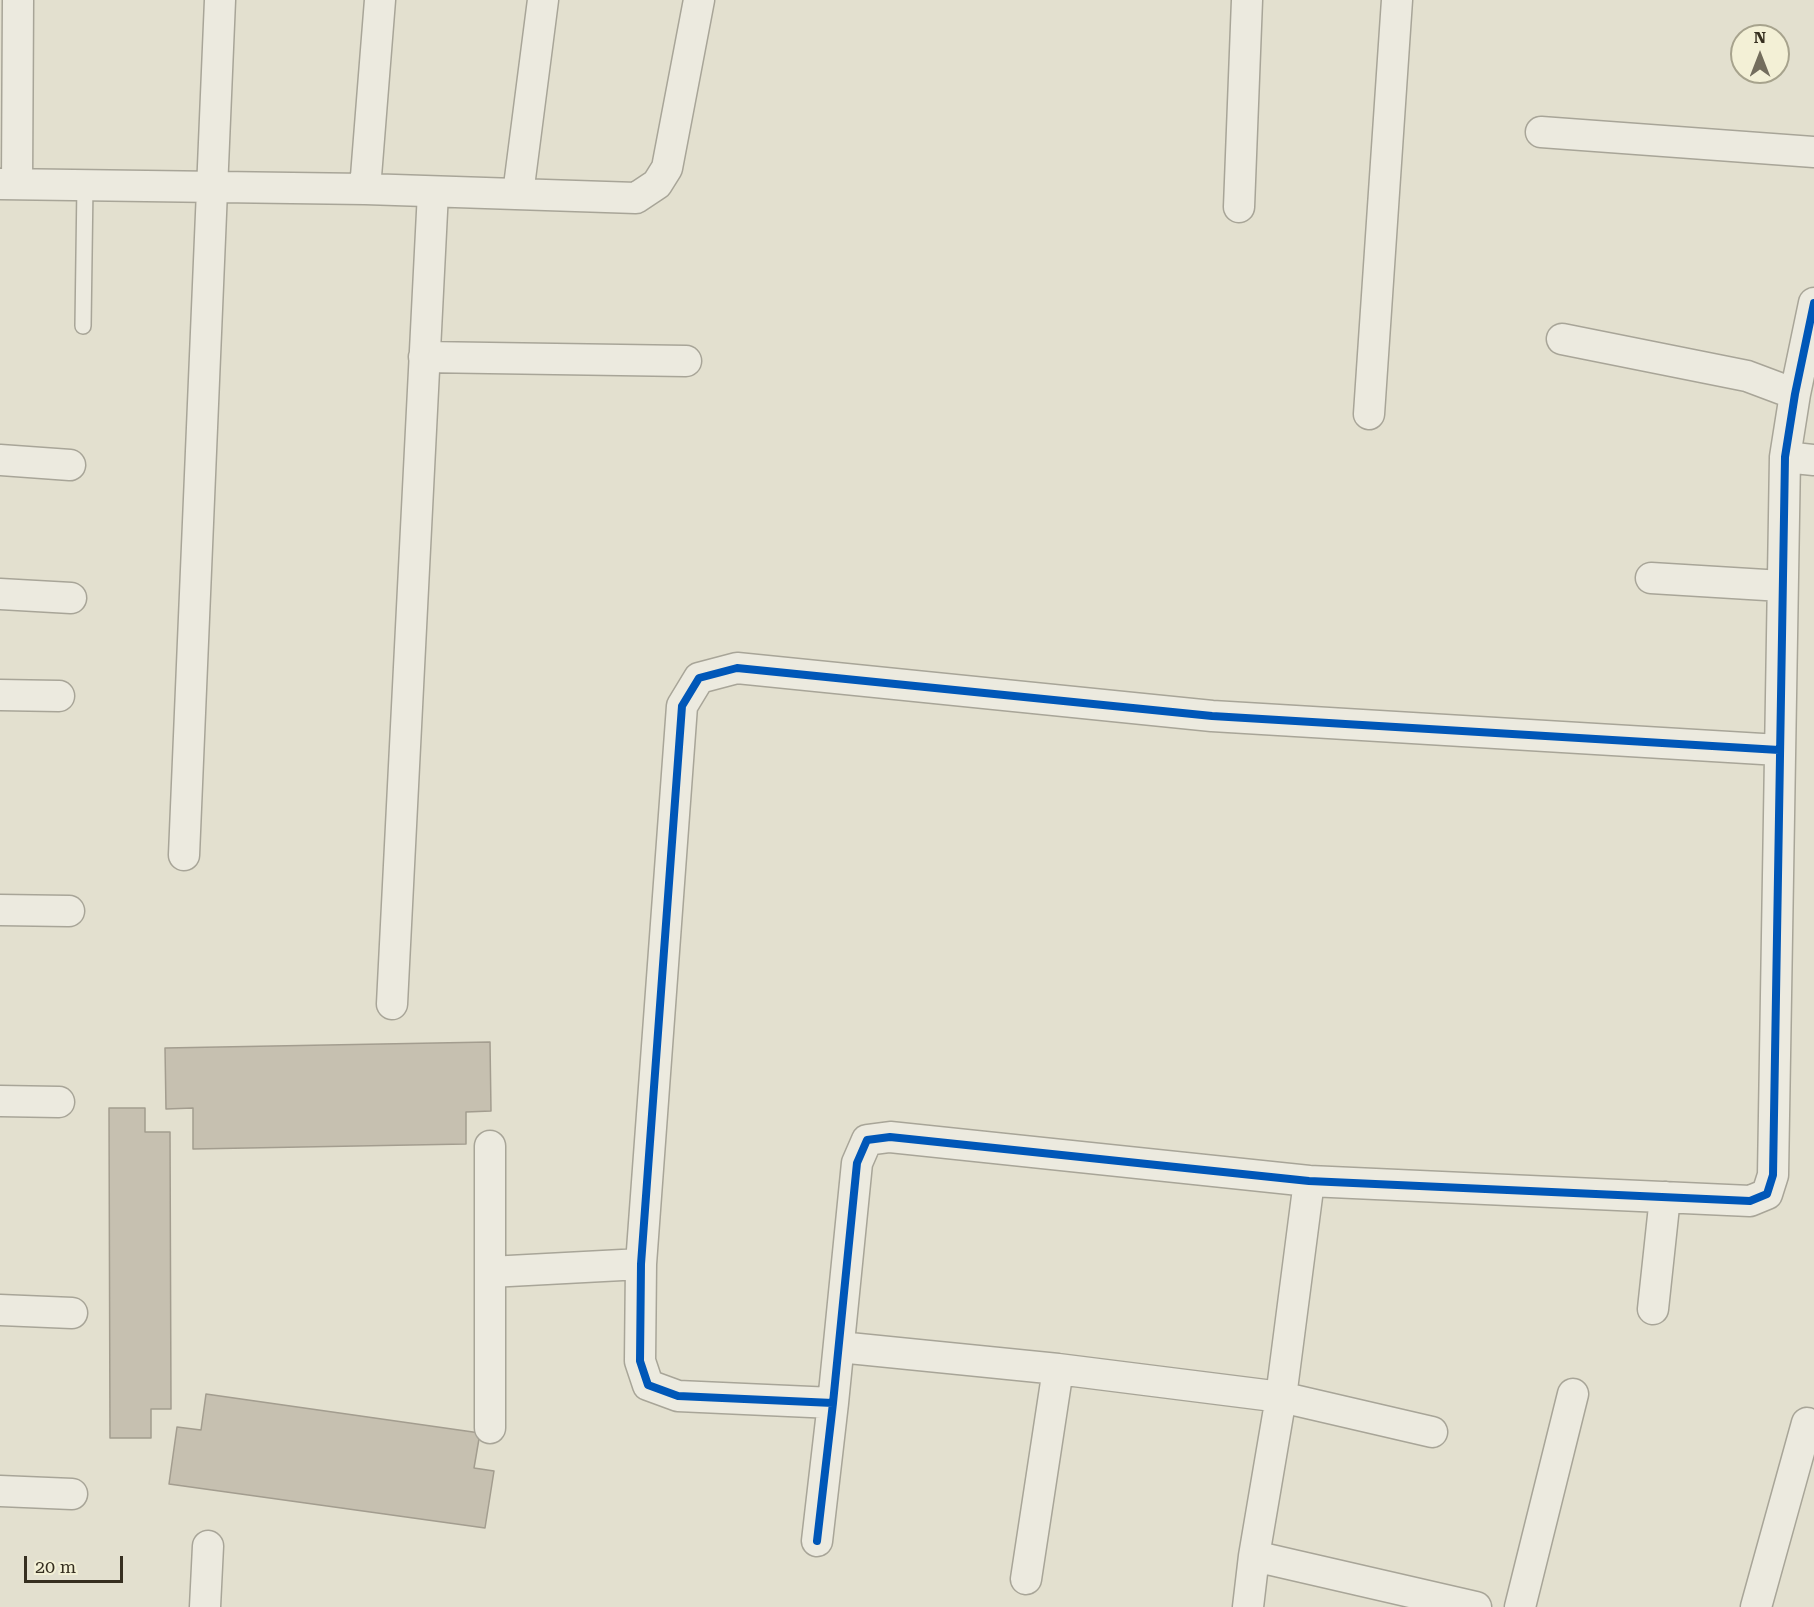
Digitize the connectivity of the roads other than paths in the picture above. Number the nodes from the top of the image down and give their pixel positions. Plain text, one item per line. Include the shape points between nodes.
1 (18, 0) edge
2 (220, 0) edge
3 (380, 0) edge
4 (543, 0) edge
5 (699, 0) edge
6 (1247, 0) edge
7 (1397, 0) edge
8 (1541, 132) dead end
9 (1814, 152) edge
10 (8, 184) edge
11 (85, 185) junction
12 (211, 187) junction
13 (365, 189) junction
14 (433, 192) junction
15 (518, 194) junction
16 (1239, 207) dead end
17 (1814, 303) edge
18 (83, 326) dead end
19 (1562, 339) dead end
20 (424, 357) junction
21 (686, 361) dead end
22 (1795, 394) junction
23 (1369, 414) dead end
24 (1800, 459) edge
25 (0, 460) edge
26 (70, 465) dead end
27 (1651, 578) dead end
28 (1782, 586) junction
29 (0, 594) edge
30 (71, 598) dead end
31 (0, 695) edge
32 (59, 696) dead end
33 (1779, 750) junction
34 (184, 855) dead end
35 (0, 910) edge
36 (69, 911) dead end
37 (392, 1004) dead end
38 (0, 1101) edge
39 (59, 1102) dead end
40 (490, 1146) dead end
41 (1309, 1181) junction
42 (1665, 1197) junction
43 (641, 1263) junction
44 (490, 1272) junction
45 (1653, 1309) dead end
46 (0, 1310) edge
47 (72, 1313) dead end
48 (839, 1347) junction
49 (1058, 1369) junction
50 (1574, 1394) dead end
51 (1281, 1397) junction
52 (833, 1403) junction
53 (1807, 1423) dead end
54 (490, 1428) dead end
55 (1432, 1432) dead end
56 (0, 1491) edge
57 (72, 1494) dead end
58 (817, 1541) dead end
59 (208, 1546) dead end
60 (1254, 1556) junction
61 (1026, 1579) dead end
62 (205, 1607) edge
63 (1248, 1607) edge
64 (1476, 1607) edge
65 (1520, 1607) edge
66 (1756, 1607) edge

1 - 10 street
2 - 12 street
3 - 13 street
4 - 15 street
5 - 15 street via 667,168 657,184 636,198
6 - 16 street
7 - 23 street
8 - 9 street
10 - 11 street
11 - 12 street
11 - 18 lane
12 - 13 street
12 - 34 street
13 - 14 street
14 - 15 street
14 - 20 street
17 - 22 street
19 - 22 street via 1747,376
20 - 21 street
20 - 37 street
22 - 24 street
24 - 28 street
25 - 26 street
27 - 28 street
28 - 33 street
29 - 30 street
31 - 32 street
33 - 42 street via 1773,1175 1767,1194 1750,1201
33 - 43 street via 1212,716 737,668 699,678 682,706
35 - 36 street
38 - 39 street
40 - 44 street
41 - 42 street
41 - 48 street via 890,1137 867,1140 857,1163
41 - 51 street
42 - 45 street
43 - 44 street
43 - 52 street via 640,1361 648,1385 678,1396
44 - 54 street
46 - 47 street
48 - 49 street
48 - 52 street
49 - 51 street
49 - 61 street
50 - 65 street
51 - 55 street
51 - 60 street
52 - 58 street
53 - 66 street
56 - 57 street
59 - 62 street
60 - 63 street
60 - 64 street

